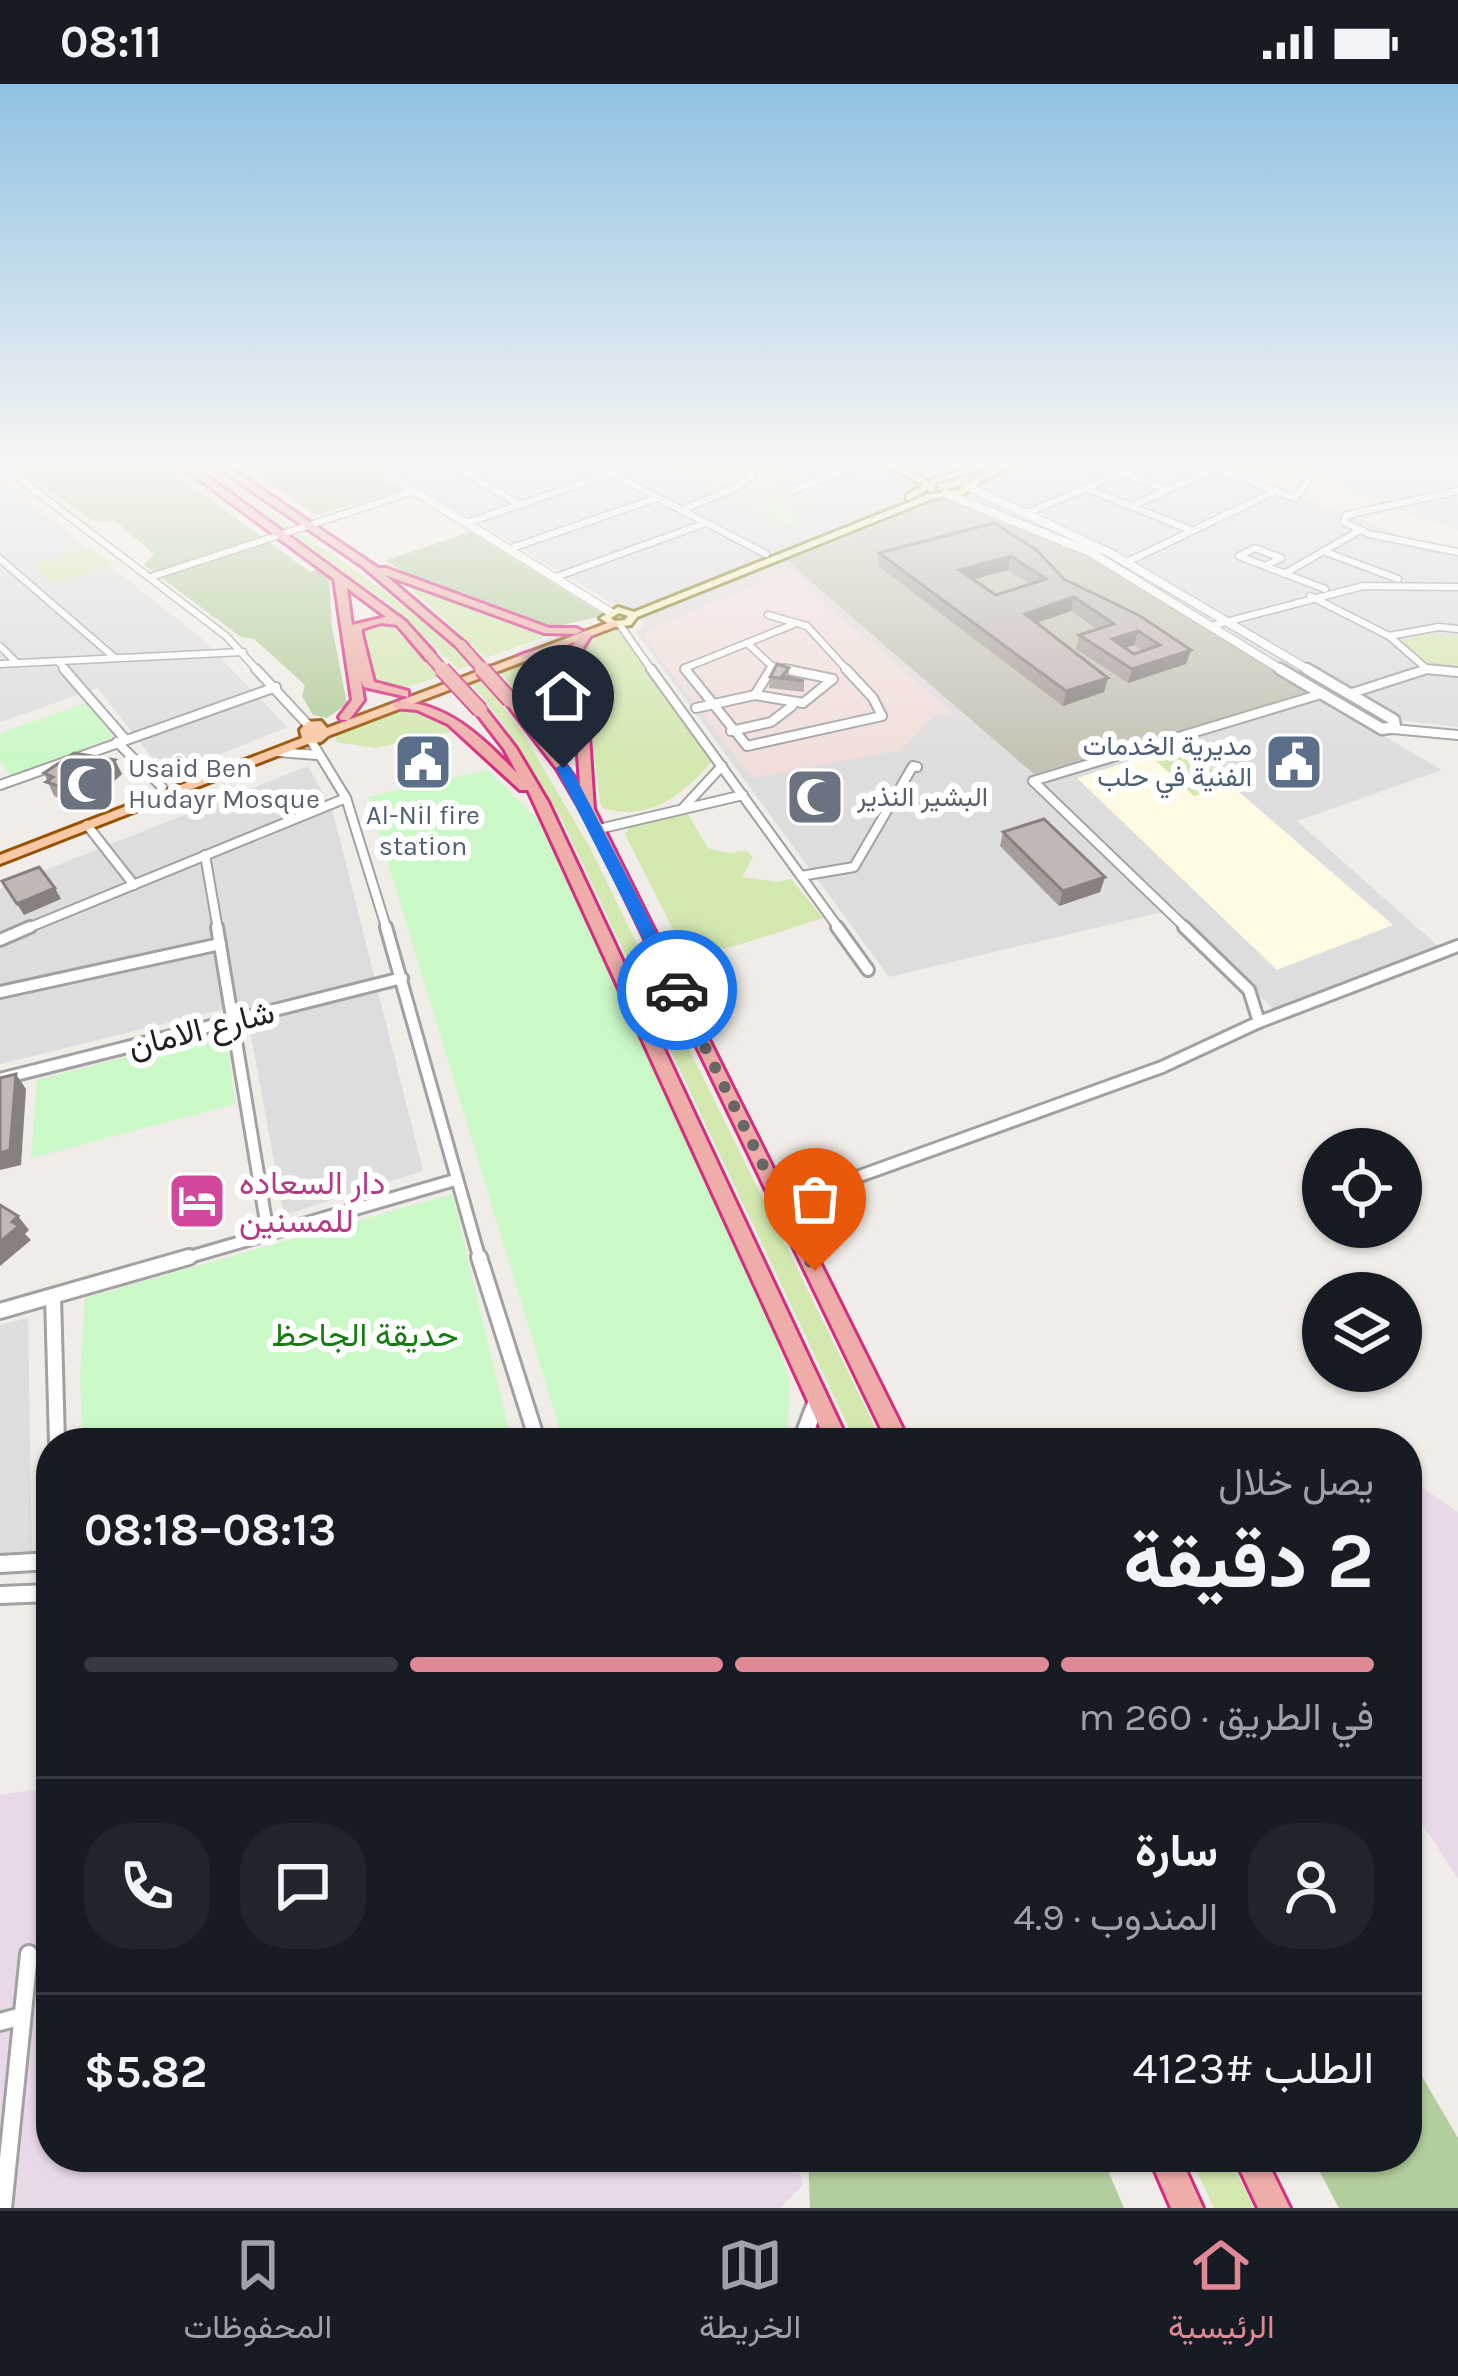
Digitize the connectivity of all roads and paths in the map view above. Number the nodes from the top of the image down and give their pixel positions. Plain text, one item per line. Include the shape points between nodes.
1 (7, 565) edge
2 (135, 565) edge
3 (186, 565) edge
4 (326, 565) edge
5 (367, 565) edge
6 (369, 565) edge
7 (536, 565) edge
8 (589, 565) edge
9 (740, 565) edge
10 (757, 565) edge
11 (1110, 565) edge
12 (1131, 565) edge
13 (1299, 565) edge
14 (1360, 565) edge
15 (1265, 566) edge
16 (339, 574) junction
17 (1284, 574) junction
18 (151, 577) junction
19 (556, 577) junction
20 (1406, 583) junction
21 (1458, 587) edge
22 (1328, 590) junction
23 (1310, 596) junction
24 (768, 615) dead end
25 (617, 618) junction
26 (1227, 621) junction
27 (401, 623) junction
28 (792, 625) junction
29 (1210, 626) junction
30 (1458, 629) edge
31 (581, 633) junction
32 (1389, 636) junction
33 (747, 643) junction
34 (0, 646) edge
35 (243, 652) junction
36 (525, 656) junction
37 (115, 658) junction
38 (58, 661) junction
39 (17, 663) junction
40 (0, 664) edge
41 (772, 666) junction
42 (1427, 669) junction
43 (1458, 672) edge
44 (852, 674) junction
45 (832, 679) junction
46 (276, 687) junction
47 (1321, 694) junction
48 (1348, 694) junction
49 (755, 695) junction
50 (402, 700) junction
51 (510, 700) junction
52 (804, 704) junction
53 (712, 705) junction
54 (792, 706) junction
55 (696, 708) dead end
56 (345, 716) junction
57 (824, 729) junction
58 (1394, 729) junction
59 (313, 731) junction
60 (731, 731) junction
61 (1458, 735) edge
62 (121, 740) junction
63 (278, 752) junction
64 (320, 756) junction
65 (722, 766) junction
66 (917, 767) dead end
67 (0, 784) edge
68 (161, 787) junction
69 (743, 795) junction
70 (346, 798) junction
71 (541, 802) junction
72 (682, 809) junction
73 (588, 811) junction
74 (87, 826) junction
75 (598, 829) junction
76 (0, 849) edge
77 (205, 855) junction
78 (0, 860) edge
79 (801, 876) junction
80 (134, 885) junction
81 (0, 940) edge
82 (220, 944) junction
83 (1458, 946) edge
84 (868, 970) dead end
85 (402, 979) junction
86 (0, 992) edge
87 (232, 1020) junction
88 (1259, 1022) junction
89 (0, 1079) edge
90 (455, 1180) junction
91 (782, 1204) junction
92 (268, 1234) junction
93 (53, 1296) junction
94 (0, 1311) edge
95 (818, 1398) junction
96 (57, 1428) edge
97 (533, 1428) edge
98 (807, 1428) edge
99 (831, 1428) edge
100 (892, 1428) edge
101 (36, 1563) edge
102 (0, 1564) edge
103 (36, 1594) edge
104 (0, 1595) edge
105 (29, 1954) dead end
106 (22, 2016) junction
107 (0, 2022) edge
108 (1171, 2172) edge
109 (1256, 2172) edge
110 (3, 2208) edge
111 (1187, 2208) edge
112 (1274, 2208) edge

1 - 37 street
2 - 18 street
3 - 18 street
4 - 16 highway
5 - 51 highway, bridge via 461,645
6 - 31 highway via 548,631
7 - 19 street
8 - 19 street
9 - 25 main road
10 - 25 main road
11 - 29 street
12 - 26 street
13 - 17 street
14 - 20 street
15 - 17 street
16 - 27 highway
16 - 56 highway via 358,700
17 - 22 street
18 - 35 street
19 - 25 street
20 - 21 street
20 - 22 street
22 - 23 street
23 - 26 street
23 - 32 street
24 - 28 street
25 - 31 main road
25 - 65 street
26 - 29 street
26 - 48 street
27 - 50 highway via 369,622 356,634 368,684
27 - 71 highway, bridge via 510,748
28 - 33 street
28 - 44 street via 807,626
29 - 47 street
30 - 32 street
31 - 36 main road
31 - 50 main road
31 - 73 highway
32 - 42 street
33 - 41 street
33 - 53 street via 685,668
34 - 39 street
35 - 37 street
35 - 46 street
36 - 50 main road
36 - 51 highway via 562,661 568,697 548,708
37 - 38 street
38 - 39 street
38 - 62 street
39 - 40 street
41 - 45 street
41 - 49 street
42 - 43 street
42 - 48 street
44 - 45 street
44 - 57 street via 882,716
45 - 52 street
46 - 59 street
46 - 62 street
47 - 58 street
47 - 88 street via 1033,781 1249,990
48 - 58 street via 1394,721
49 - 53 street
49 - 54 street
50 - 56 main road
50 - 59 main road
50 - 71 highway via 443,711
51 - 73 highway
52 - 54 street
52 - 57 street
53 - 55 street
53 - 60 street
54 - 60 street via 771,722
56 - 59 main road
57 - 60 street via 747,746
58 - 61 street
59 - 63 main road
59 - 64 street
59 - 64 street
59 - 68 main road
62 - 67 street
62 - 68 street
63 - 64 street
63 - 74 main road
64 - 70 street
65 - 69 street
65 - 72 street
66 - 79 street via 854,867
68 - 76 main road
69 - 72 street
69 - 79 street
70 - 77 street
70 - 85 street
71 - 95 highway
72 - 75 street
73 - 75 highway
74 - 78 main road
74 - 80 street
75 - 91 highway
77 - 80 street
77 - 82 street
79 - 84 street
80 - 81 street
82 - 86 street
82 - 87 street
83 - 88 street
85 - 87 street, شارع الامان
85 - 90 street
87 - 89 street, شارع الامان
87 - 92 street
88 - 91 street via 1162,1067
90 - 92 street
90 - 97 street
91 - 100 highway
92 - 93 street
93 - 94 street
93 - 96 street
95 - 98 street
95 - 99 highway
101 - 102 street
103 - 104 street
105 - 106 street
106 - 107 street
106 - 110 street
108 - 111 highway
109 - 112 highway

